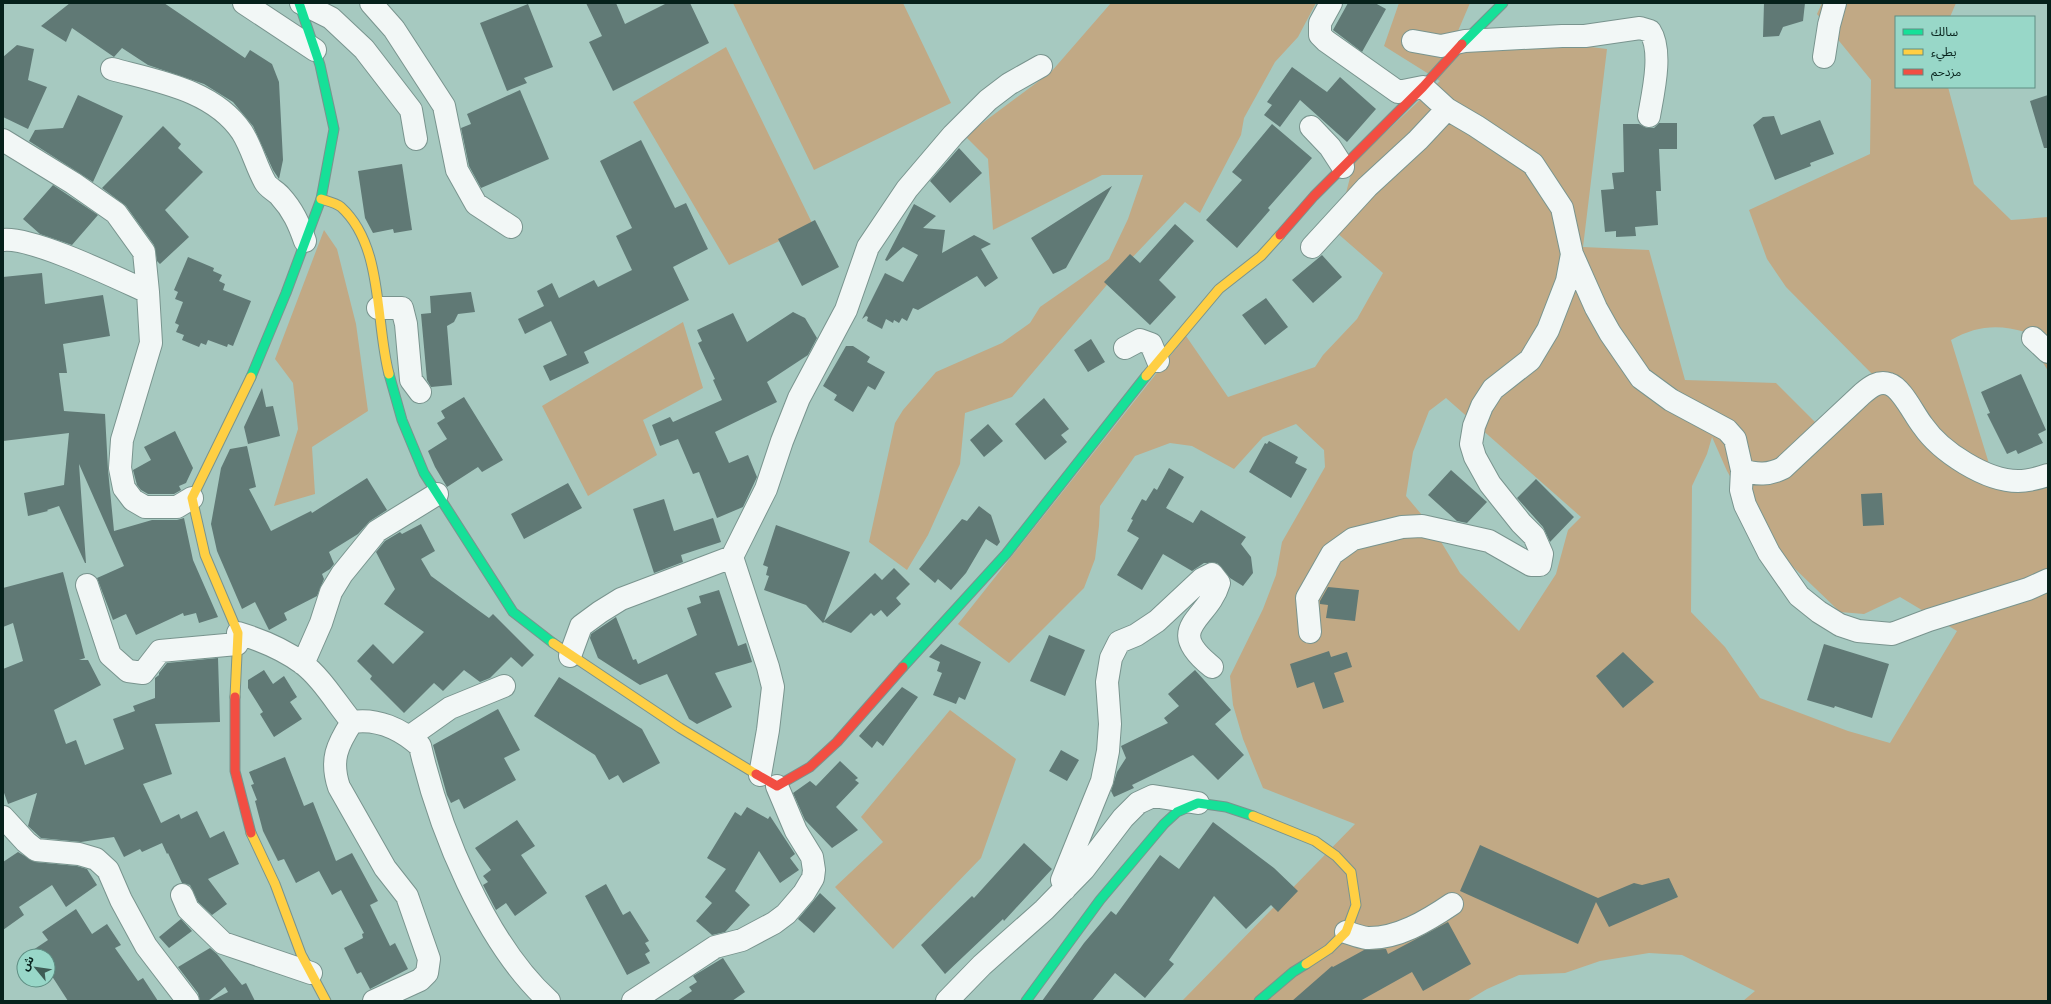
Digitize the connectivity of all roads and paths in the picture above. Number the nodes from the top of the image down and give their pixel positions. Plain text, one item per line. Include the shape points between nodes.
1 (244, 3) edge
2 (300, 3) edge
3 (371, 3) edge
4 (1331, 3) edge
5 (1503, 3) edge
6 (1835, 3) edge
7 (1413, 41) dead end
8 (1465, 42) junction
9 (315, 50) junction
10 (1824, 57) dead end
11 (1041, 66) dead end
12 (112, 69) dead end
13 (1423, 87) junction
14 (1447, 109) junction
15 (1649, 116) dead end
16 (1311, 127) dead end
17 (416, 139) dead end
18 (3, 140) edge
19 (1343, 167) junction
20 (321, 199) junction
21 (511, 227) dead end
22 (3, 240) edge
23 (305, 241) junction
24 (1312, 247) dead end
25 (1572, 254) junction
26 (148, 292) junction
27 (378, 308) junction
28 (1125, 348) dead end
29 (1158, 361) junction
30 (420, 392) dead end
31 (1742, 470) junction
32 (2048, 475) edge
33 (438, 494) junction
34 (192, 498) junction
35 (732, 557) junction
36 (2048, 580) edge
37 (87, 585) dead end
38 (1310, 632) dead end
39 (237, 639) junction
40 (570, 656) junction
41 (303, 664) junction
42 (1212, 667) dead end
43 (504, 686) dead end
44 (352, 722) junction
45 (409, 736) junction
46 (768, 781) junction
47 (1198, 803) junction
48 (3, 817) edge
49 (1065, 889) junction
50 (182, 895) dead end
51 (1452, 904) dead end
52 (1346, 932) junction
53 (311, 973) junction
54 (188, 1001) edge
55 (326, 1001) edge
56 (374, 1001) edge
57 (549, 1001) edge
58 (633, 1001) edge
59 (947, 1001) edge
60 (1026, 1001) edge
61 (1259, 1001) edge

1 - 9 street
2 - 9 street
2 - 17 street via 331,18 364,49 411,110
3 - 21 street via 394,29 444,106 458,170 476,204
4 - 13 street via 1320,23 1320,35 1326,41 1398,92
5 - 8 street
6 - 10 street
7 - 8 street via 1441,46
8 - 13 street
8 - 15 street via 1585,36 1640,28 1650,31 1656,40 1655,84
9 - 20 street via 334,129
11 - 35 street via 1009,84 988,100 953,135 907,189 868,247 846,310 799,398 766,489
12 - 23 street via 180,87 214,104 232,119 243,133 266,183 280,195 294,213
13 - 14 street
13 - 19 street
14 - 24 street via 1367,187
14 - 25 street via 1533,164 1562,208
16 - 19 street via 1330,147
18 - 26 street via 116,213 144,252
19 - 29 street via 1261,256 1219,289
20 - 23 street
20 - 27 street via 340,206 359,230 372,264
22 - 26 street via 13,239 39,247
23 - 34 street via 250,380
25 - 31 street via 1610,334 1640,378 1671,400 1727,430 1735,439
25 - 38 street via 1567,281 1548,330 1530,360 1493,390 1482,406 1474,426 1471,444 1490,484 1534,536 1542,554 1540,565 1531,565 1490,541 1422,526 1402,527 1353,539 1332,554 1315,580 1307,598
26 - 34 street via 151,343 122,440 120,468 124,488 133,500 145,507 177,507
27 - 30 street via 402,308 411,380
27 - 33 street via 385,359 402,420 424,473
28 - 29 street via 1140,340 1151,344
29 - 46 street via 1006,554 837,742 810,767
31 - 32 street via 1754,474 1771,474 1783,468 1862,394 1882,382 1898,390 1931,436 1952,454 1975,468 1993,477 2007,480 2019,481
31 - 36 street via 1741,490 1745,505 1769,554 1799,596 1840,625 1858,631 1892,634
33 - 40 street via 513,612
33 - 41 street via 377,531 342,574 331,592 322,623
34 - 39 street via 205,555
35 - 40 street via 621,599 581,626
35 - 46 street via 773,687 768,730
37 - 39 street via 110,654 128,671 143,673 160,651
39 - 41 street via 277,648
39 - 53 street via 235,771 251,835 275,884 301,954
40 - 46 street via 680,728
41 - 44 street
42 - 49 street via 1198,656 1190,644 1189,633 1199,614 1215,596 1219,583 1212,574 1202,579 1157,621 1120,642 1111,658 1107,682 1110,724 1108,751 1102,781 1062,880
43 - 45 street via 450,708
44 - 45 street via 365,720 391,727
44 - 56 street via 341,738 334,761 335,775 339,787 385,868 407,896 429,959 427,972 420,980
45 - 57 street via 420,746 448,837 463,873 501,943 530,984
46 - 58 street via 812,857 813,878 804,893 786,914 774,923 742,940 715,947
47 - 49 street via 1153,796 1138,803
47 - 52 street via 1226,807 1256,817 1315,841 1336,856 1351,872 1355,892 1356,905
47 - 60 street via 1177,812 1164,824 1100,900
48 - 54 street via 36,850 79,854 96,859 108,870 146,946
49 - 59 street via 982,965
50 - 53 street via 188,909 223,943
51 - 52 street via 1429,919 1394,934 1366,938
52 - 61 street via 1329,949 1293,972
53 - 55 street

